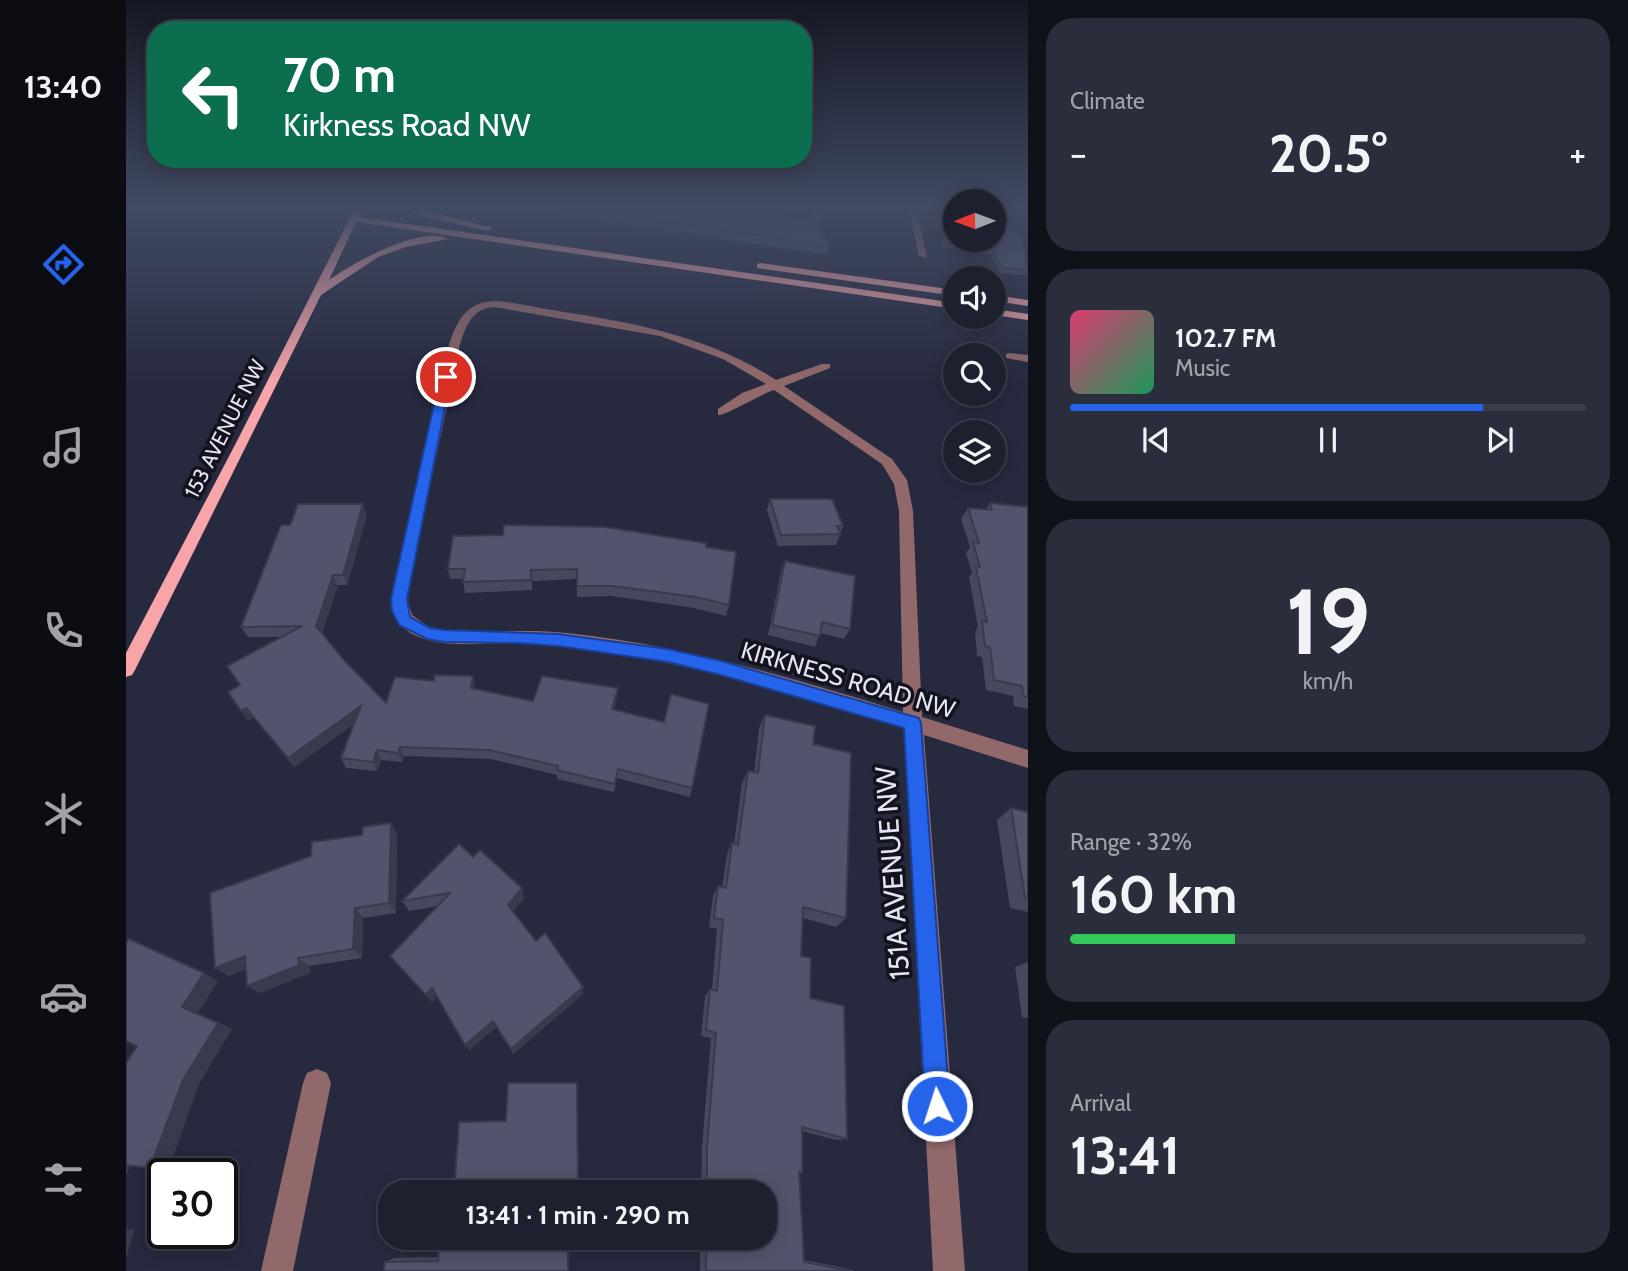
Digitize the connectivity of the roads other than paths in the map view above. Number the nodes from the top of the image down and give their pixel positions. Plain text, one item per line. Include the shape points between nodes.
1 (330, 265) edge
2 (355, 265) edge
3 (672, 265) edge
4 (757, 265) edge
5 (943, 291) edge
6 (315, 295) junction
7 (1006, 300) edge
8 (1028, 303) edge
9 (943, 304) edge
10 (1006, 314) edge
11 (1028, 317) edge
12 (1010, 356) dead end
13 (1028, 359) edge
14 (826, 366) dead end
15 (775, 385) junction
16 (722, 412) dead end
17 (126, 670) edge
18 (913, 723) junction
19 (1028, 759) edge
20 (317, 1083) dead end
21 (277, 1271) edge
22 (949, 1271) edge

1 - 6 main road, 153 AVENUE NW
2 - 6 main road
3 - 9 main road
4 - 5 main road
6 - 17 main road, 153 AVENUE NW
7 - 8 main road
10 - 11 main road
12 - 13 street
14 - 15 street
15 - 16 street
15 - 18 street, 151A AVENUE NW via 871,450 901,482
15 - 18 street, KIRKNESS ROAD NW via 724,356 655,332 497,304 477,306 466,318 446,377 400,611 405,621 427,633 517,636 668,656
18 - 19 street, KIRKNESS ROAD NW
18 - 22 street, 151A AVENUE NW
20 - 21 street

